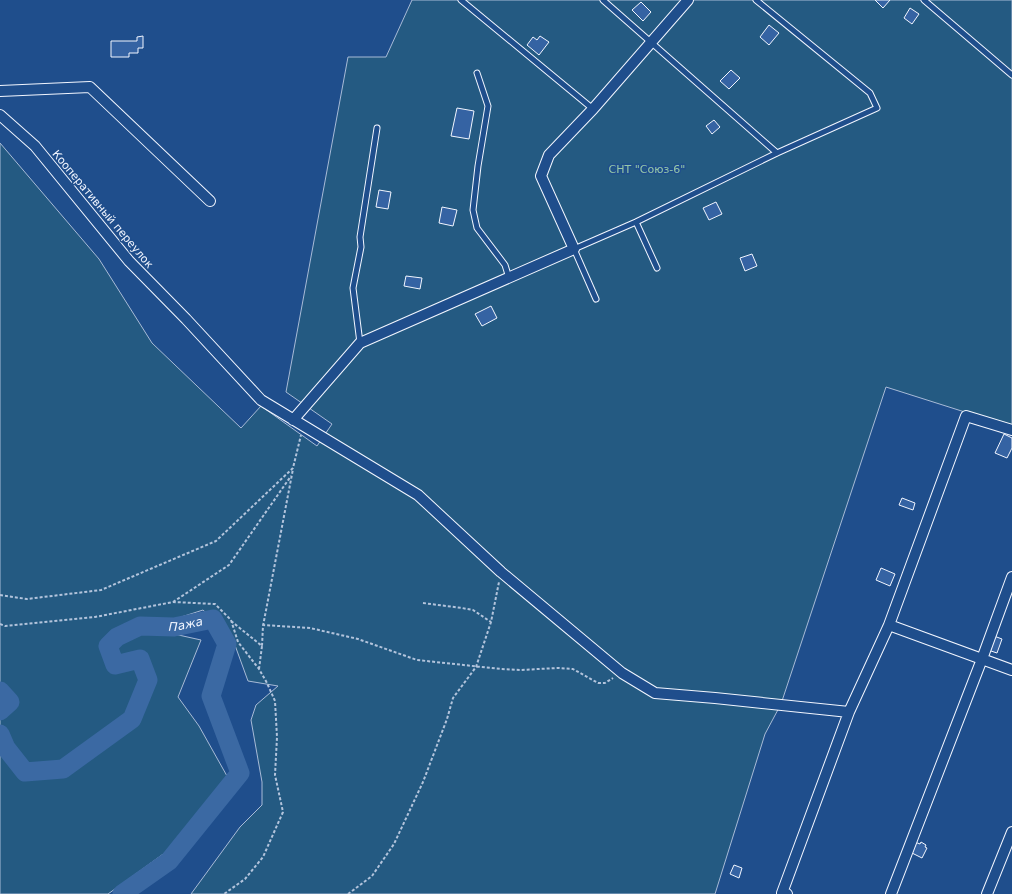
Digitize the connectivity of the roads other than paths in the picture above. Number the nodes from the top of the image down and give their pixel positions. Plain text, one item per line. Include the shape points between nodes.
1 (461, 0) edge
2 (603, 0) edge
3 (688, 0) edge
4 (756, 0) edge
5 (924, 0) edge
6 (652, 42) junction
7 (477, 73) dead end
8 (1012, 75) edge
9 (0, 91) edge
10 (593, 109) junction
11 (0, 115) edge
12 (377, 128) dead end
13 (777, 153) junction
14 (210, 201) dead end
15 (636, 222) junction
16 (574, 249) junction
17 (657, 268) dead end
18 (509, 278) junction
19 (596, 299) dead end
20 (360, 343) junction
21 (294, 420) junction
22 (1012, 430) edge
23 (1012, 577) edge
24 (889, 626) junction
25 (982, 659) junction
26 (1012, 670) edge
27 (849, 712) junction
28 (1012, 832) edge
29 (784, 894) edge
30 (891, 894) edge
31 (987, 894) edge

1 - 10 lane
2 - 6 lane
3 - 6 street
4 - 13 lane via 870,94 877,108
5 - 8 lane
6 - 10 street
6 - 13 lane
7 - 18 lane via 488,106 473,210 477,228 505,265
9 - 14 street via 90,87
10 - 16 street via 549,155 541,176
11 - 21 street, Кооперативный переулок via 34,146 129,261 261,400
12 - 20 lane via 354,288
13 - 15 lane
15 - 16 lane
15 - 17 lane
16 - 18 street
16 - 19 lane
18 - 20 street
20 - 21 street
21 - 27 street, Кооперативный переулок via 418,495 501,572 622,673 655,693
22 - 24 street via 966,416
23 - 25 street
24 - 25 street
24 - 27 street
25 - 26 street
25 - 30 street
27 - 29 street
28 - 31 street

